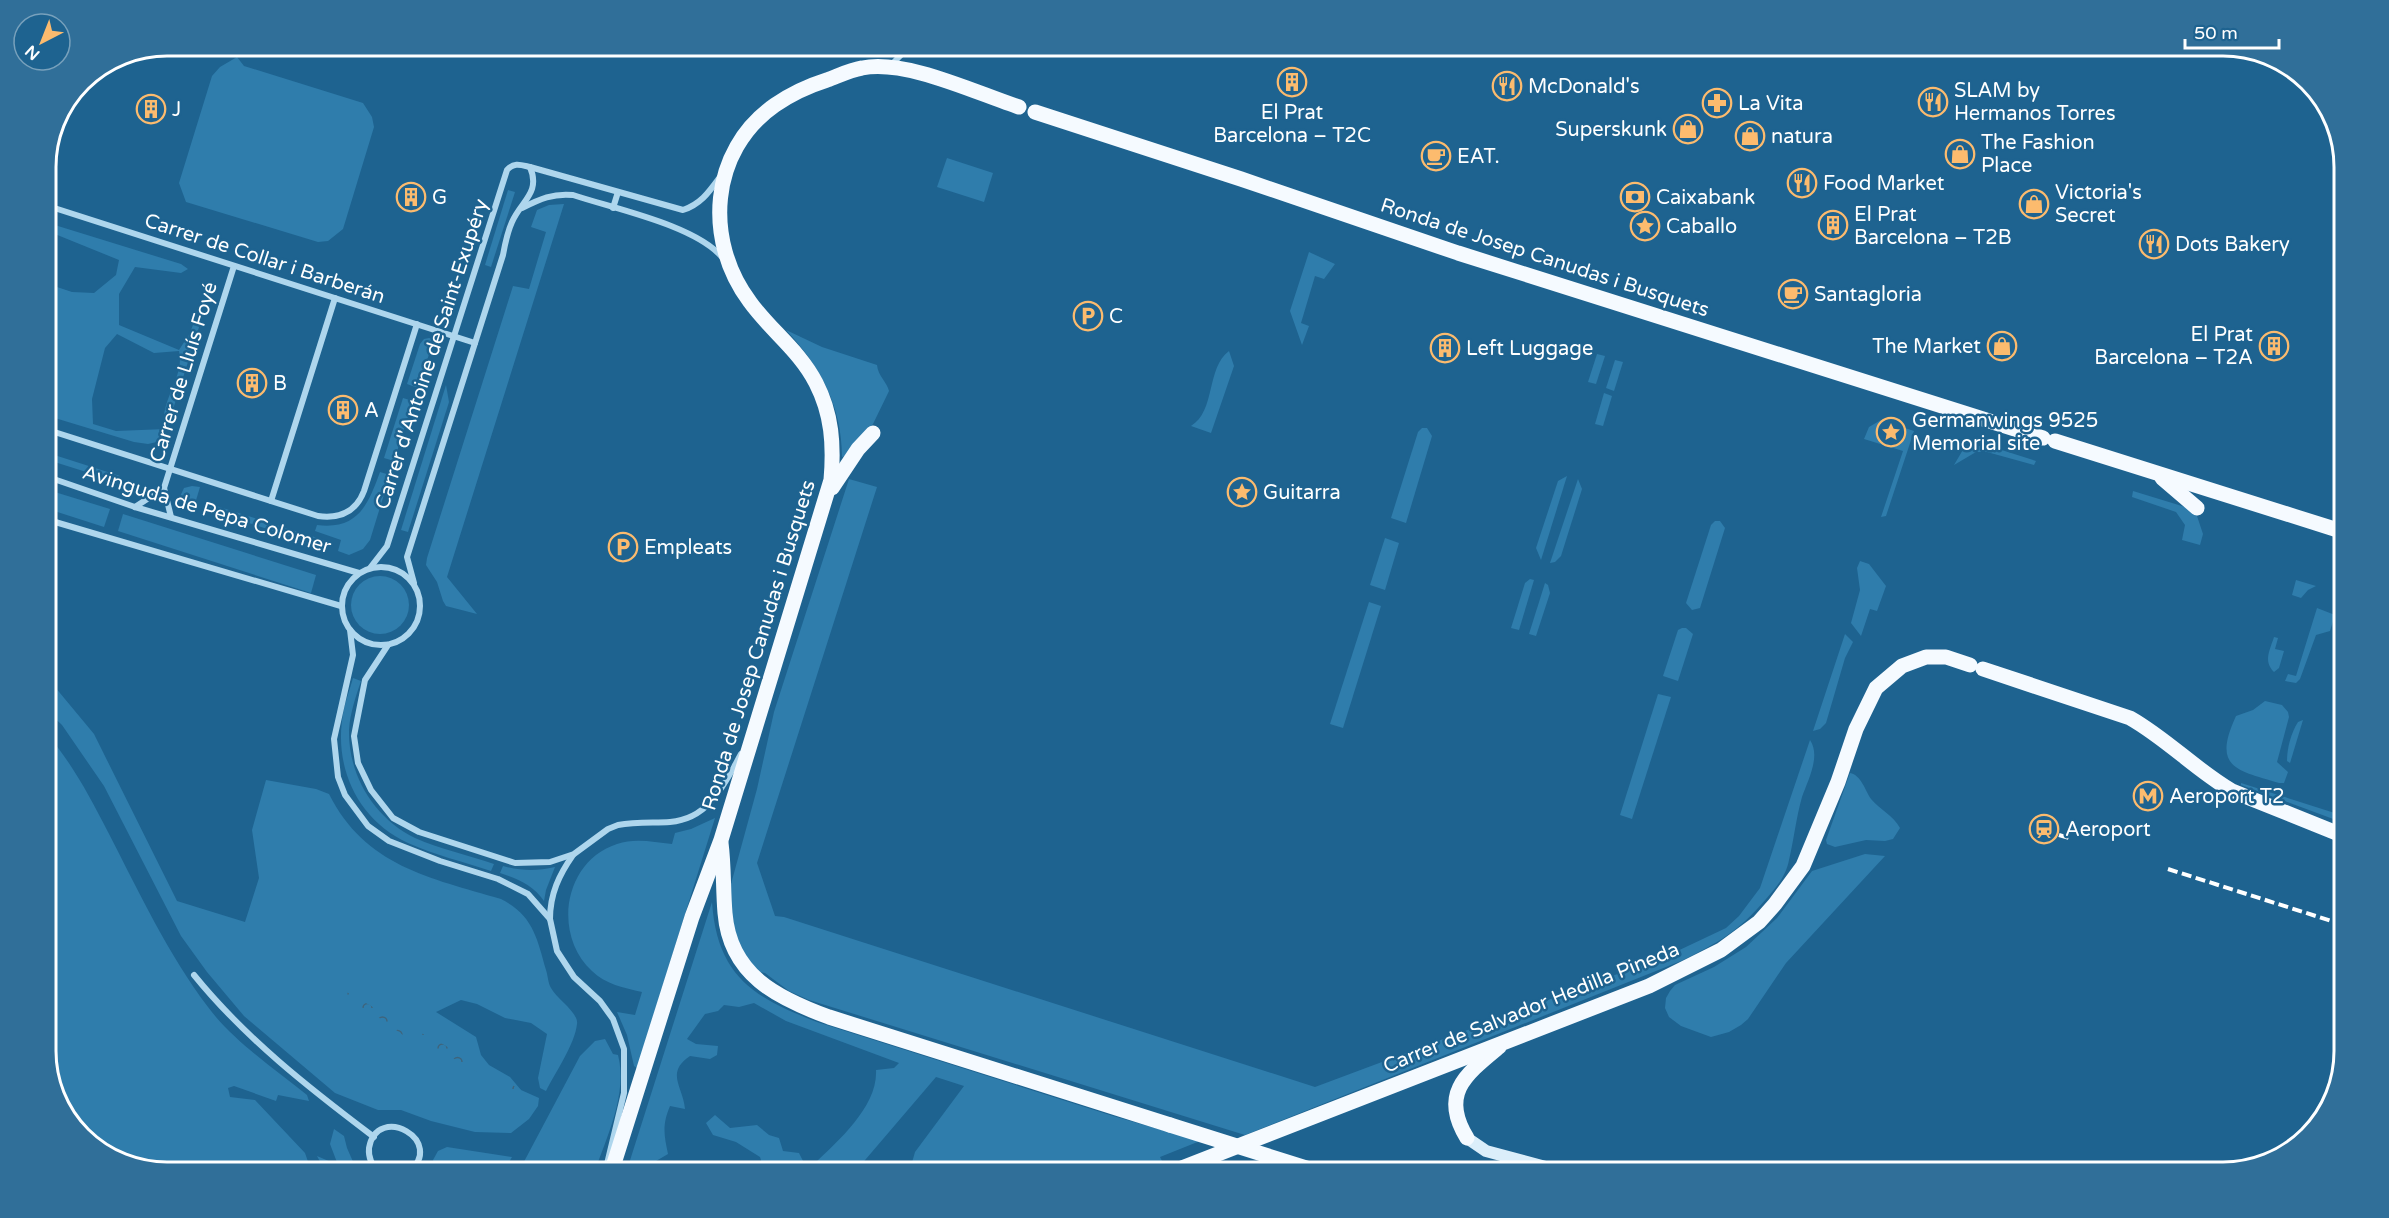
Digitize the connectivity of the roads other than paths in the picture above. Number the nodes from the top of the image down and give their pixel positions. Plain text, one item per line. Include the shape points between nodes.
1 (900, 56) edge
2 (889, 68) junction
3 (1019, 107) dead end
4 (1035, 112) dead end
5 (727, 166) junction
6 (530, 167) junction
7 (618, 192) junction
8 (613, 208) junction
9 (56, 209) edge
10 (519, 210) junction
11 (729, 265) junction
12 (234, 266) junction
13 (335, 298) junction
14 (417, 324) junction
15 (455, 336) junction
16 (475, 343) junction
17 (56, 433) edge
18 (873, 433) dead end
19 (170, 469) junction
20 (2157, 475) junction
21 (56, 480) edge
22 (164, 488) junction
23 (827, 495) junction
24 (271, 501) junction
25 (135, 507) junction
26 (2198, 508) dead end
27 (171, 517) junction
28 (334, 517) joint
29 (56, 522) edge
30 (2333, 529) edge
31 (370, 568) junction
32 (359, 573) junction
33 (414, 583) junction
34 (341, 606) junction
35 (350, 630) junction
36 (388, 645) junction
37 (756, 724) junction
38 (2334, 832) edge
39 (721, 840) junction
40 (574, 854) junction
41 (550, 920) junction
42 (194, 975) dead end
43 (1510, 1038) junction
44 (374, 1137) junction
45 (1467, 1138) joint
46 (371, 1162) edge
47 (417, 1162) edge
48 (608, 1162) edge
49 (614, 1162) edge
50 (1197, 1162) edge
51 (1287, 1162) edge
52 (1527, 1162) edge

1 - 2 street
2 - 3 main road, Ronda de Josep Canudas i Busquets via 917,72
2 - 5 main road, Ronda de Josep Canudas i Busquets via 863,68 787,97 747,131
4 - 20 main road, Ronda de Josep Canudas i Busquets via 1458,253
5 - 7 street via 706,197 683,210
5 - 11 main road, Ronda de Josep Canudas i Busquets via 718,216
6 - 7 street
6 - 10 street, Carrer d'Antoine de Saint-Exupéry via 534,176 532,190
6 - 15 street, Carrer d'Antoine de Saint-Exupéry via 517,164 507,170
7 - 8 street
8 - 10 street, Carrer d'Antoine de Saint-Exupéry via 560,194 545,196
8 - 11 street, Carrer d'Antoine de Saint-Exupéry via 691,233 710,244
9 - 12 street, Carrer de Collar i Barberán
10 - 16 street, Carrer d'Antoine de Saint-Exupéry via 506,236
11 - 23 main road, Ronda de Josep Canudas i Busquets via 737,285 803,363 823,399 833,442
12 - 13 street, Carrer de Collar i Barberán
12 - 19 street, Carrer de Lluís Foyé
13 - 14 street, Carrer de Collar i Barberán
13 - 24 street
14 - 15 street, Carrer de Collar i Barberán
14 - 28 street, Carrer d'Antoine de Saint-Exupéry via 360,502
15 - 16 street, Carrer de Collar i Barberán
15 - 31 street, Carrer d'Antoine de Saint-Exupéry via 387,546
16 - 33 street, Carrer d'Antoine de Saint-Exupéry via 407,557
17 - 19 street, Avinguda de Pepa Colomer
18 - 23 main road
19 - 22 street, Carrer de Lluís Foyé
19 - 24 street, Avinguda de Pepa Colomer
20 - 26 main road
20 - 30 main road, Ronda de Josep Canudas i Busquets
21 - 25 street, Avinguda de Pepa Colomer
22 - 25 street, Carrer de Lluís Foyé
22 - 27 street, Carrer de Lluís Foyé
23 - 37 main road, Ronda de Josep Canudas i Busquets
24 - 28 street, Avinguda de Pepa Colomer
25 - 27 street, Avinguda de Pepa Colomer
27 - 32 street, Avinguda de Pepa Colomer
29 - 34 street
31 - 32 street
31 - 33 street via 394,568
32 - 34 street via 348,584
33 - 36 street via 419,594 419,618 413,630 399,642
34 - 35 street
35 - 36 street via 360,640
35 - 41 street via 353,656 334,739 338,777 353,808 388,841 498,879 528,894
36 - 40 street via 365,680 354,736 358,763 370,790 393,818 419,832 515,863 550,862
37 - 39 main road, Ronda de Josep Canudas i Busquets
37 - 40 street via 728,778 704,810 673,822 618,825
38 - 43 main road, Carrer de Salvador Hedilla Pineda via 2232,791 2130,718 1946,657 1926,657 1902,666 1876,688 1803,866 1759,921 1739,939 1649,986
39 - 49 main road, Ronda de Josep Canudas i Busquets via 692,917
39 - 51 main road, bridge via 728,933 742,964 777,995 829,1017
40 - 41 street via 554,889
41 - 48 street via 557,951 574,977 613,1019 624,1049 624,1093
42 - 44 street via 242,1029
43 - 45 main road via 1472,1068 1459,1087 1456,1114
43 - 50 main road, Carrer de Salvador Hedilla Pineda
44 - 46 street via 369,1153
44 - 47 street via 387,1128 410,1132 420,1148
45 - 52 street via 1486,1151

